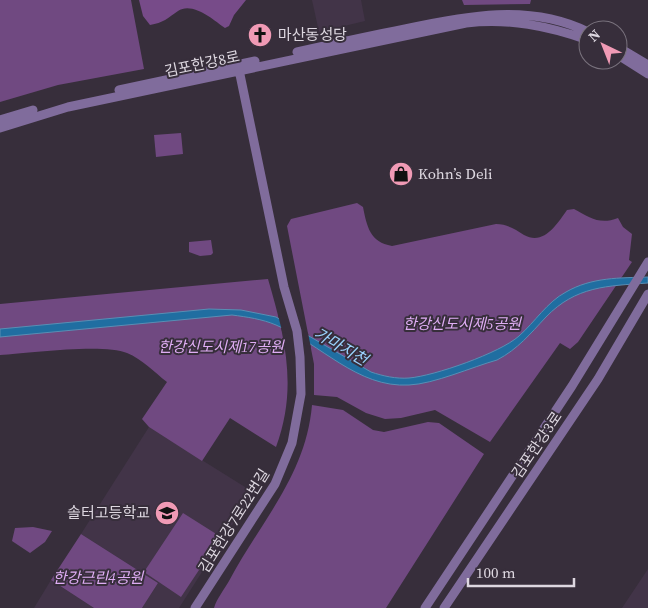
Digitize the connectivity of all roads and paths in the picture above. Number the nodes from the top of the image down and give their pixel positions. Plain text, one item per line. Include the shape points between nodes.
1 (578, 29) edge
2 (578, 37) edge
3 (628, 53) edge
4 (628, 61) edge
5 (648, 65) edge
6 (238, 67) junction
7 (648, 74) edge
8 (0, 120) edge
9 (0, 128) edge
10 (648, 262) edge
11 (647, 296) edge
12 (195, 608) edge
13 (425, 608) edge
14 (444, 608) edge

1 - 6 street, 김포한강8로 via 535,16 464,16
2 - 6 street, 김포한강8로 via 549,27 486,21
3 - 5 street
4 - 7 street
6 - 8 street, 김포한강8로 via 63,102
6 - 9 street, 김포한강8로 via 68,107
6 - 12 street, 김포한강7로22번길 via 292,313 300,357 301,394 297,419 275,484
10 - 13 street, 김포한강3로 via 572,386
11 - 14 street, 김포한강3로 via 598,379

